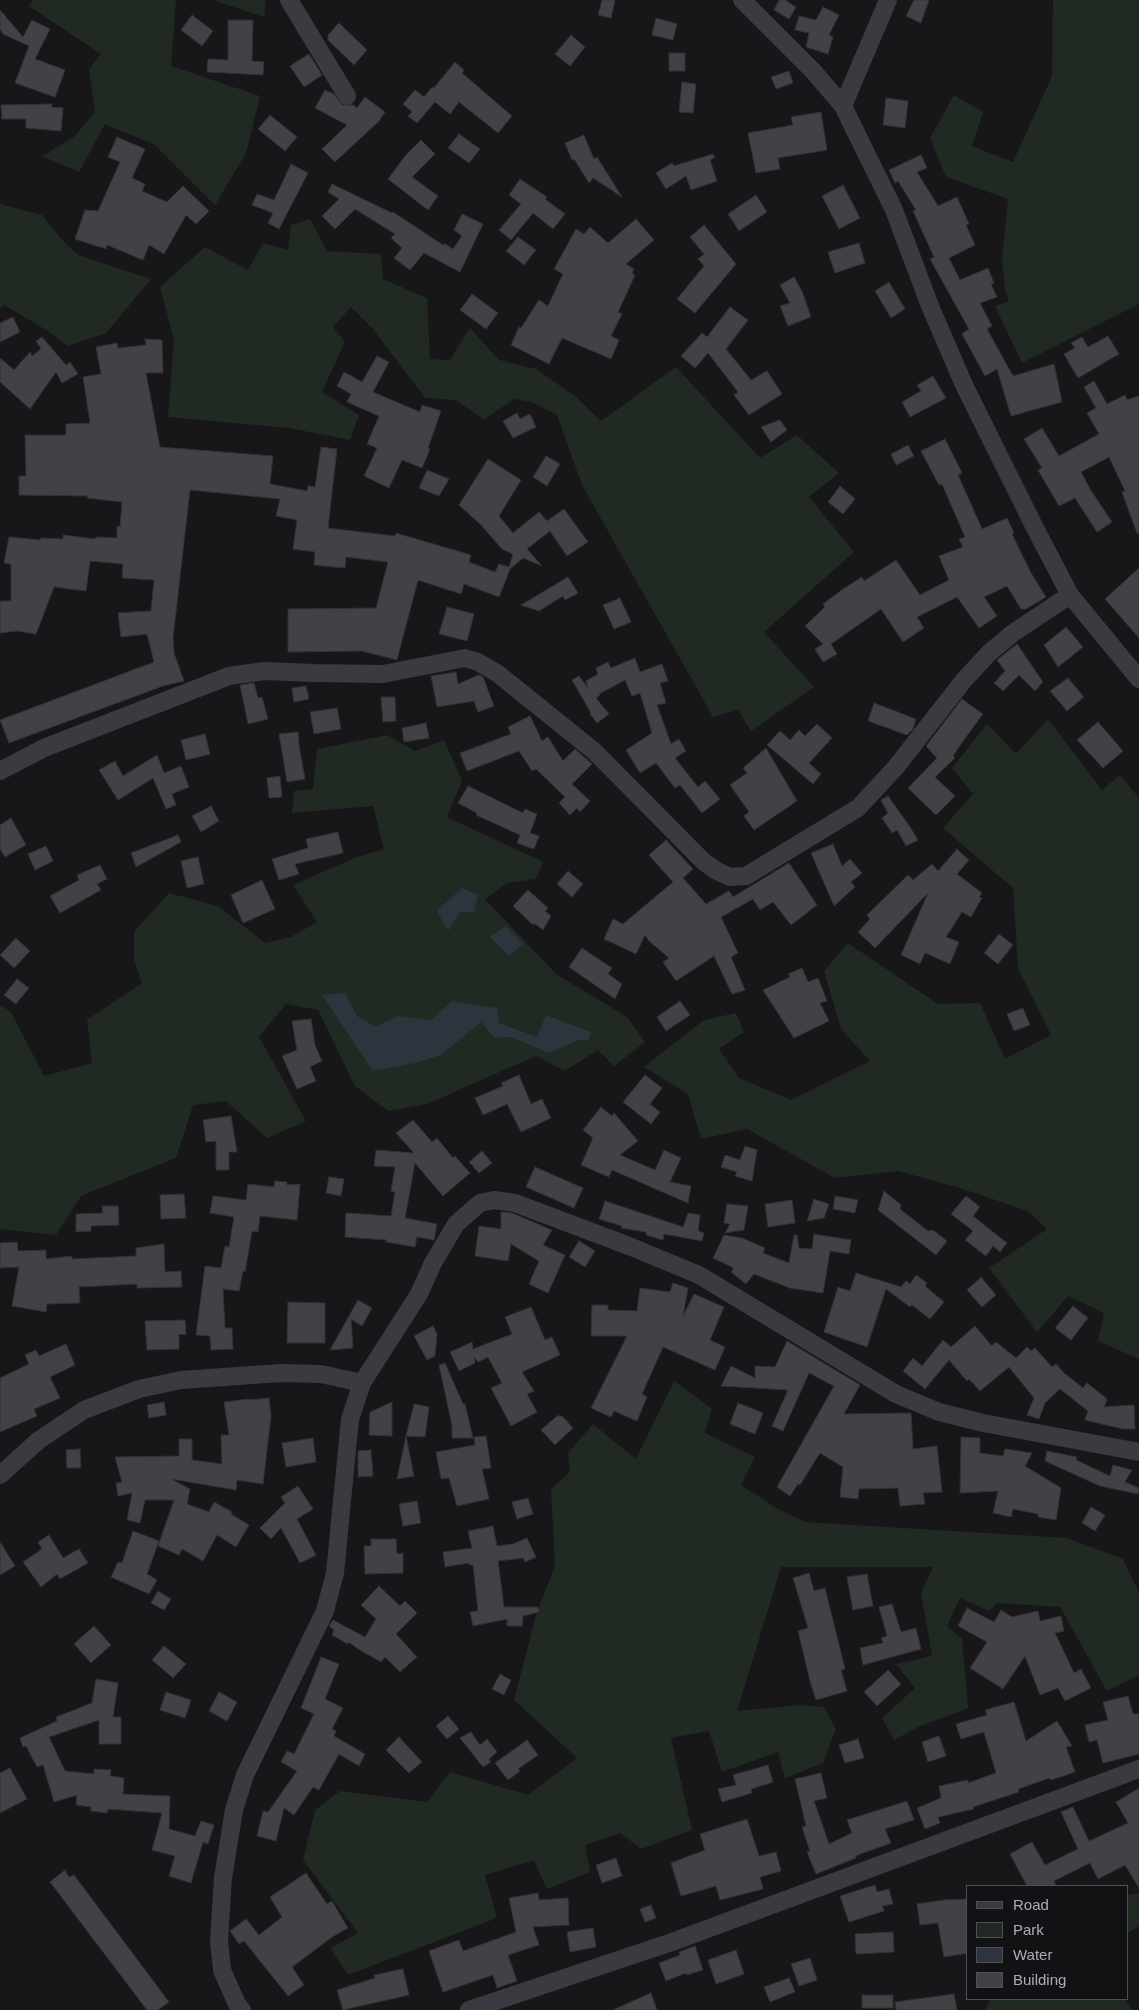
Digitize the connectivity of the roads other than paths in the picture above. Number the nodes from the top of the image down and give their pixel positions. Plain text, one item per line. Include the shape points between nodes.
1 (289, 0) edge
2 (742, 0) edge
3 (888, 0) edge
4 (347, 96) dead end
5 (843, 106) junction
6 (1070, 595) junction
7 (1139, 679) edge
8 (0, 771) edge
9 (362, 1383) junction
10 (1139, 1452) edge
11 (0, 1475) edge
12 (1139, 1769) edge
13 (242, 2010) edge
14 (469, 2010) edge

1 - 4 street
2 - 5 street
3 - 5 street
5 - 6 street via 894,210 964,386
6 - 7 street
6 - 8 street via 989,653 896,767 858,808 746,876 730,877 704,862 594,751 497,674 466,658 383,674 264,670 229,676 44,748
9 - 10 street via 419,1294 456,1224 480,1203 494,1200 515,1203 699,1275 896,1394 939,1412 983,1424
9 - 11 street via 321,1374 281,1373 181,1380 139,1389 84,1410 39,1440
9 - 13 street via 350,1419 335,1573 325,1611 244,1775 234,1810 223,1878 219,1940 222,1970
12 - 14 street via 682,1939

